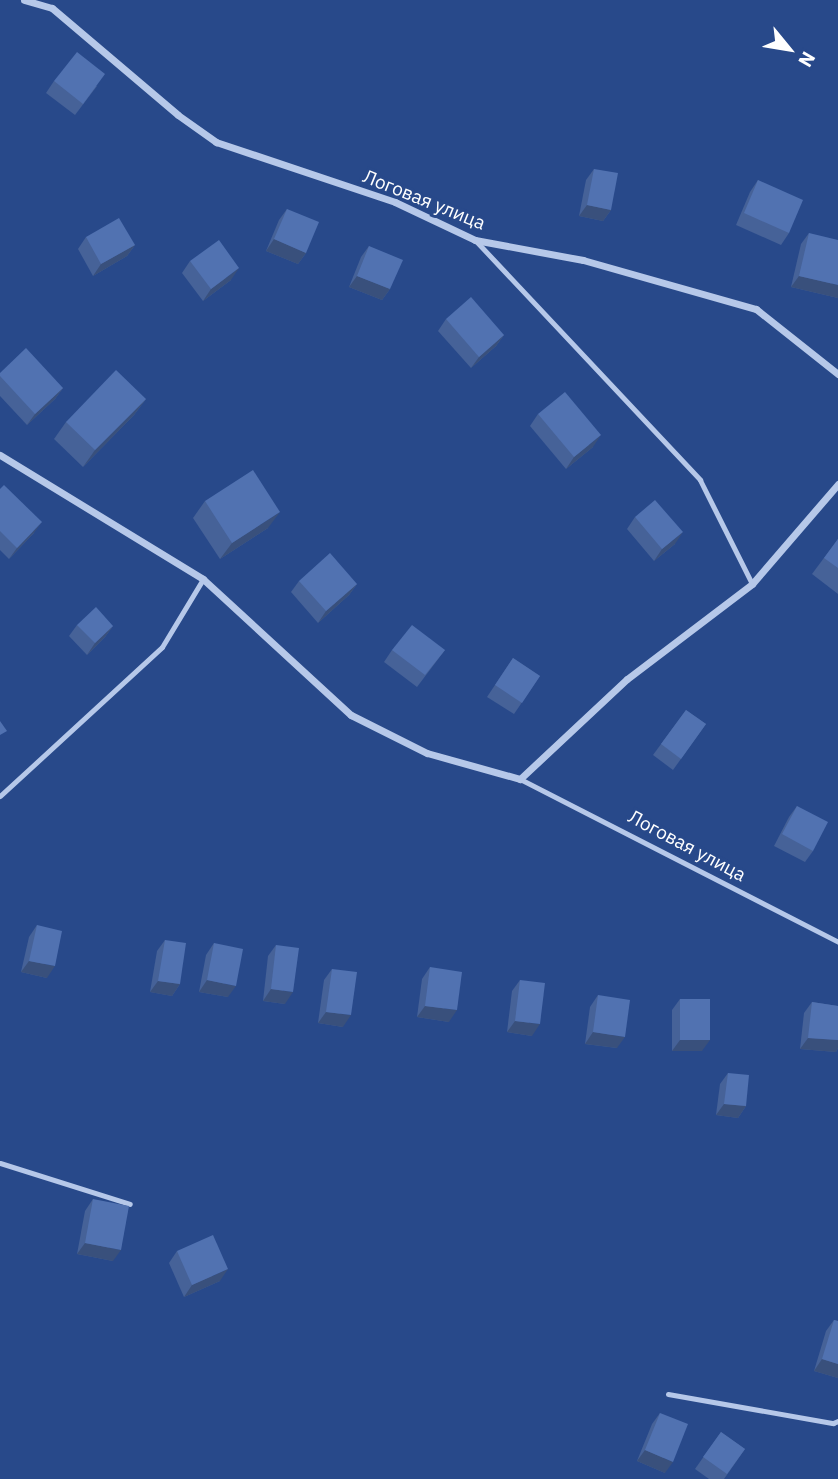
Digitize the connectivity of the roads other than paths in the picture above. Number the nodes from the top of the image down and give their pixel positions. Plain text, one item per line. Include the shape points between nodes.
1 (24, 0) edge
2 (475, 240) junction
3 (838, 374) edge
4 (0, 456) edge
5 (838, 484) edge
6 (203, 579) junction
7 (752, 584) junction
8 (520, 779) junction
9 (0, 796) edge
10 (838, 942) edge
11 (0, 1163) edge
12 (130, 1204) edge
13 (668, 1394) dead end
14 (838, 1421) edge

1 - 2 street, Логовая улица via 52,8 216,142 396,202
2 - 3 street, Логовая улица via 583,260 756,309
2 - 7 lane via 700,480
4 - 6 street, Логовая улица
5 - 7 street
6 - 8 street, Логовая улица via 351,715 427,753
6 - 9 lane via 162,647
7 - 8 street via 627,679
8 - 10 lane, Логовая улица
11 - 12 lane
13 - 14 lane

